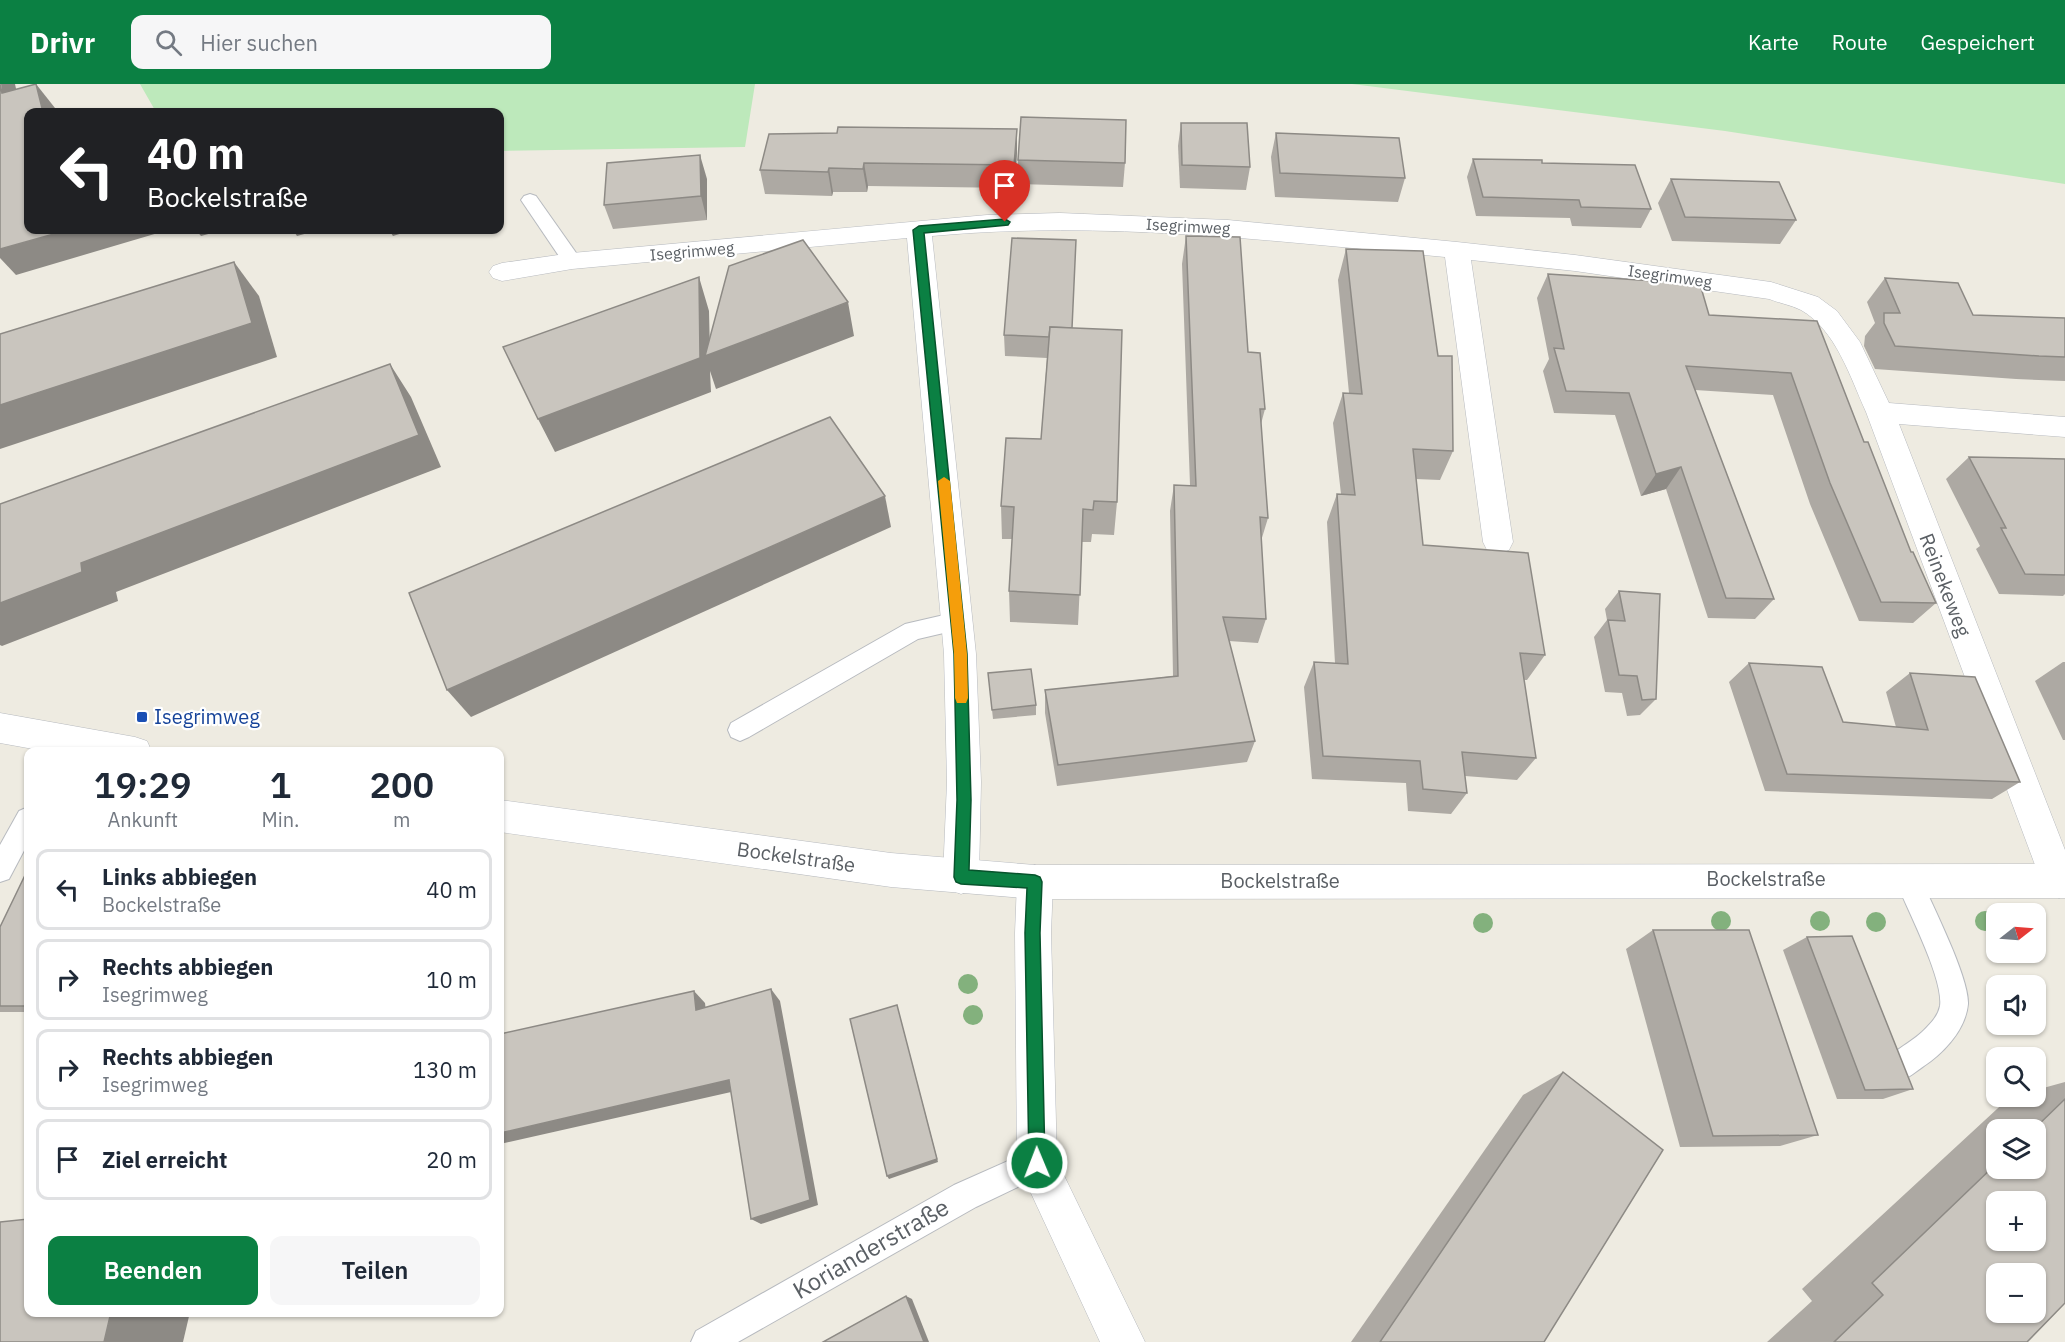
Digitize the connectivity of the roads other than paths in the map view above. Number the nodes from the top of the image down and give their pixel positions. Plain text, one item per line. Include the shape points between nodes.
1 (530, 200) dead end
2 (919, 230) junction
3 (1457, 250) junction
4 (572, 261) junction
5 (502, 272) dead end
6 (1809, 303) joint
7 (1880, 412) junction
8 (2065, 427) edge
9 (1498, 542) dead end
10 (957, 621) junction
11 (0, 728) edge
12 (740, 729) dead end
13 (70, 746) edge
14 (504, 817) edge
15 (24, 826) edge
16 (0, 870) edge
17 (961, 877) junction
18 (1908, 879) junction
19 (2062, 881) edge
20 (1035, 882) junction
21 (1892, 1072) edge
22 (1037, 1163) junction
23 (707, 1342) edge
24 (1123, 1342) edge

1 - 4 lane
2 - 3 street, Isegrimweg via 1060,221 1228,228
2 - 4 street, Isegrimweg
2 - 10 street
3 - 6 street, Isegrimweg via 1771,291
3 - 9 street
4 - 5 street, Isegrimweg
6 - 7 street, Reinekeweg via 1828,317 1847,342
7 - 8 street
7 - 19 street, Reinekeweg
10 - 12 lane via 913,631
10 - 17 street via 964,782
11 - 13 street
14 - 17 street, Bockelstraße
15 - 16 lane
17 - 20 street, Bockelstraße
18 - 19 street, Bockelstraße
18 - 20 street, Bockelstraße
18 - 21 lane via 1949,976 1954,1005 1946,1026 1930,1044
20 - 22 street via 1032,933
22 - 23 lane, Korianderstraße via 965,1196
22 - 24 street

